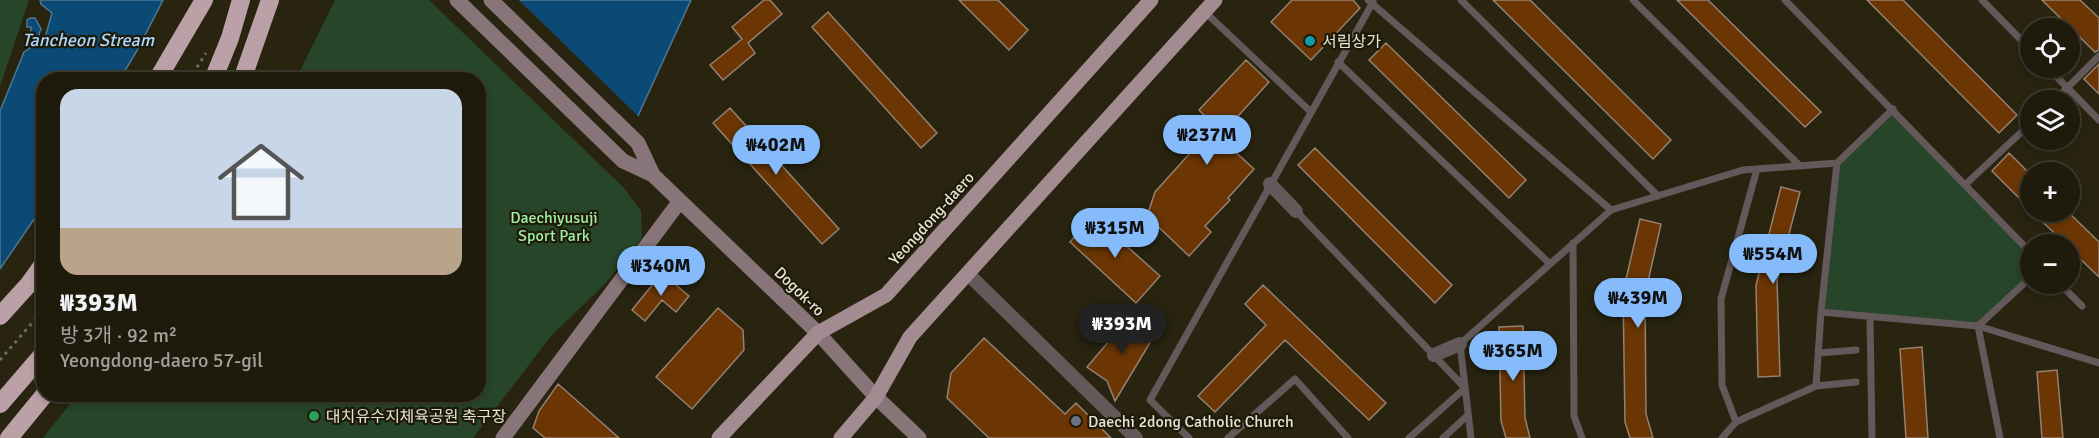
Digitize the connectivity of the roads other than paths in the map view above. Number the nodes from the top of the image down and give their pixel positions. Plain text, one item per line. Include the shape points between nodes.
1 (204, 0) edge
2 (242, 0) edge
3 (270, 0) edge
4 (457, 0) edge
5 (491, 0) edge
6 (1151, 0) edge
7 (1215, 0) edge
8 (1461, 0) edge
9 (1633, 0) edge
10 (1785, 0) edge
11 (1982, 0) edge
12 (1371, 1) edge
13 (1204, 12) junction
14 (2020, 39) edge
15 (2099, 56) edge
16 (1338, 62) junction
17 (162, 72) edge
18 (216, 72) edge
19 (245, 72) edge
20 (2058, 78) edge
21 (2068, 88) junction
22 (1893, 109) junction
23 (1311, 112) junction
24 (2099, 120) edge
25 (2020, 133) edge
26 (1837, 164) junction
27 (1800, 166) junction
28 (1757, 169) junction
29 (653, 174) junction
30 (1270, 184) junction
31 (1966, 184) junction
32 (1658, 196) junction
33 (680, 201) junction
34 (1611, 210) junction
35 (1296, 211) joint
36 (2020, 241) edge
37 (1574, 243) junction
38 (1549, 263) junction
39 (968, 273) junction
40 (36, 274) edge
41 (2020, 287) edge
42 (2070, 294) edge
43 (2082, 306) dead end
44 (1821, 312) junction
45 (0, 316) edge
46 (1870, 317) junction
47 (1978, 326) junction
48 (818, 333) junction
49 (1460, 344) junction
50 (1856, 350) dead end
51 (1819, 353) junction
52 (1434, 355) junction
53 (36, 362) edge
54 (2099, 363) edge
55 (1856, 382) dead end
56 (1816, 386) junction
57 (1465, 388) junction
58 (876, 397) junction
59 (38, 402) edge
60 (0, 404) edge
61 (1468, 416) junction
62 (1736, 422) junction
63 (9, 438) edge
64 (503, 438) edge
65 (719, 438) edge
66 (841, 438) edge
67 (919, 438) edge
68 (1136, 438) edge
69 (1189, 438) edge
70 (1228, 438) edge
71 (1348, 438) edge
72 (1409, 438) edge
73 (1443, 438) edge
74 (1471, 438) edge
75 (1582, 438) edge
76 (1722, 438) edge
77 (1872, 438) edge
78 (2000, 438) edge

1 - 17 highway
2 - 18 highway
3 - 19 highway
4 - 29 main road, Dogok-ro via 623,161
5 - 29 main road, Dogok-ro via 638,143
6 - 48 main road, Yeongdong-daero via 886,295
7 - 13 main road
8 - 32 lane
9 - 27 lane
10 - 22 lane
11 - 14 lane
12 - 16 lane
12 - 34 lane
13 - 23 lane
13 - 39 main road
15 - 21 lane
16 - 23 lane
16 - 38 lane
20 - 21 lane
21 - 24 lane
22 - 26 lane
22 - 31 lane
23 - 30 lane
25 - 31 lane
26 - 27 lane
26 - 44 lane
27 - 28 lane
28 - 32 lane
28 - 62 lane via 1720,299 1722,385
29 - 33 main road, Dogok-ro
30 - 35 street
30 - 69 lane via 1150,400
31 - 36 lane
32 - 34 lane
33 - 48 main road, Dogok-ro
33 - 64 main road
34 - 37 lane
35 - 52 lane
37 - 38 lane
37 - 75 lane via 1574,416
38 - 49 lane
39 - 58 main road via 910,337
39 - 68 street
40 - 45 highway
41 - 47 lane
42 - 43 lane
44 - 46 lane
44 - 51 lane
46 - 47 lane
46 - 77 lane
47 - 54 lane
47 - 78 lane
48 - 58 main road, Dogok-ro
48 - 65 main road, Yeongdong-daero
49 - 52 street
49 - 57 lane
50 - 51 lane
51 - 56 lane
52 - 57 lane
53 - 60 highway
55 - 56 lane
56 - 62 lane
57 - 61 lane
57 - 72 lane
58 - 66 main road
58 - 67 main road, Dogok-ro
59 - 63 highway
61 - 73 lane
61 - 74 lane
62 - 76 lane
70 - 71 lane via 1295,379

